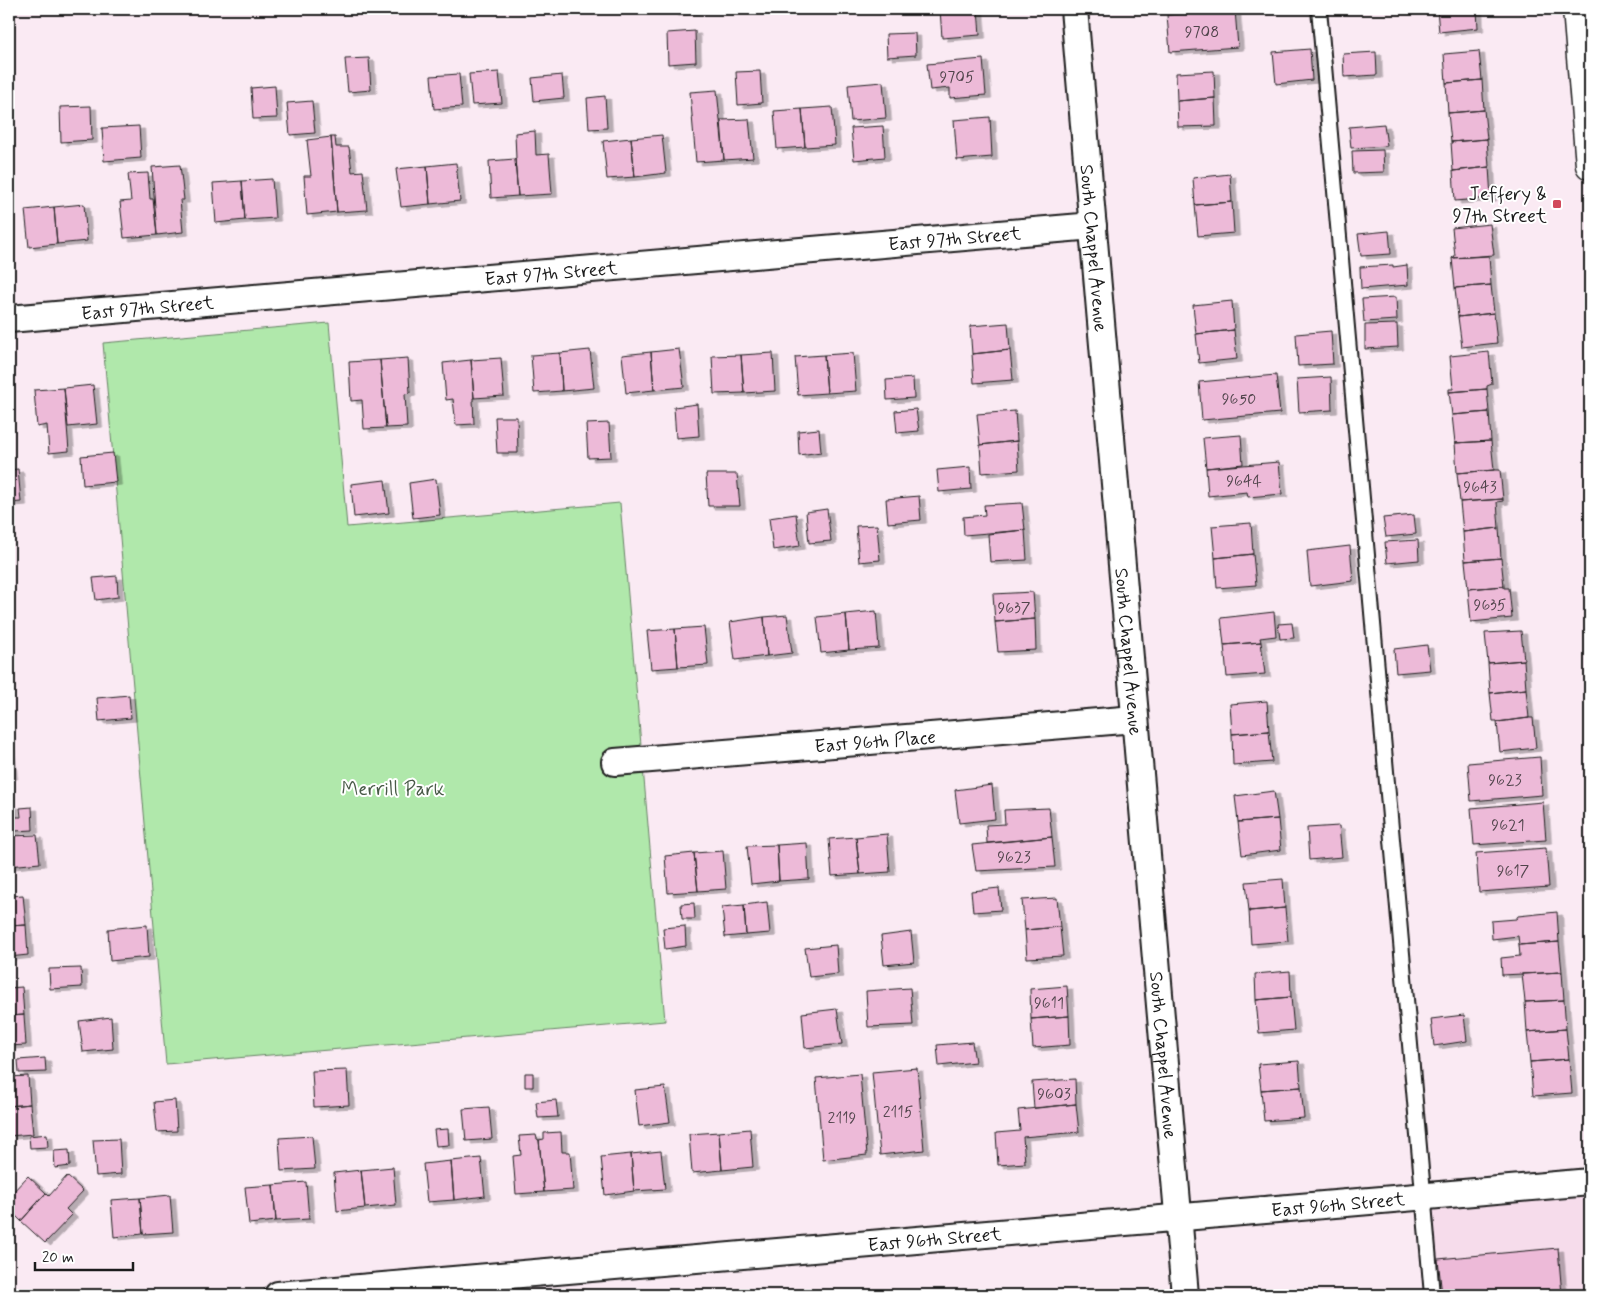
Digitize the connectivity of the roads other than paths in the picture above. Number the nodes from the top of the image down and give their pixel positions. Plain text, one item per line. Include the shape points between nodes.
1 (1074, 9) edge
2 (1319, 9) edge
3 (1576, 9) edge
4 (1590, 165) edge
5 (1093, 226) junction
6 (9, 319) edge
7 (1135, 719) junction
8 (615, 762) dead end
9 (1590, 1182) edge
10 (1423, 1196) junction
11 (1179, 1217) junction
12 (278, 1295) edge
13 (1186, 1295) edge
14 (1432, 1295) edge

1 - 5 street, South Chappel Avenue
2 - 10 lane
3 - 4 main road
5 - 6 street, East 97th Street
5 - 7 street, South Chappel Avenue
7 - 8 street, East 96th Place
7 - 11 street, South Chappel Avenue
9 - 10 street, East 96th Street
10 - 11 street, East 96th Street
10 - 14 lane
11 - 12 street, East 96th Street
11 - 13 street, South Chappel Avenue

